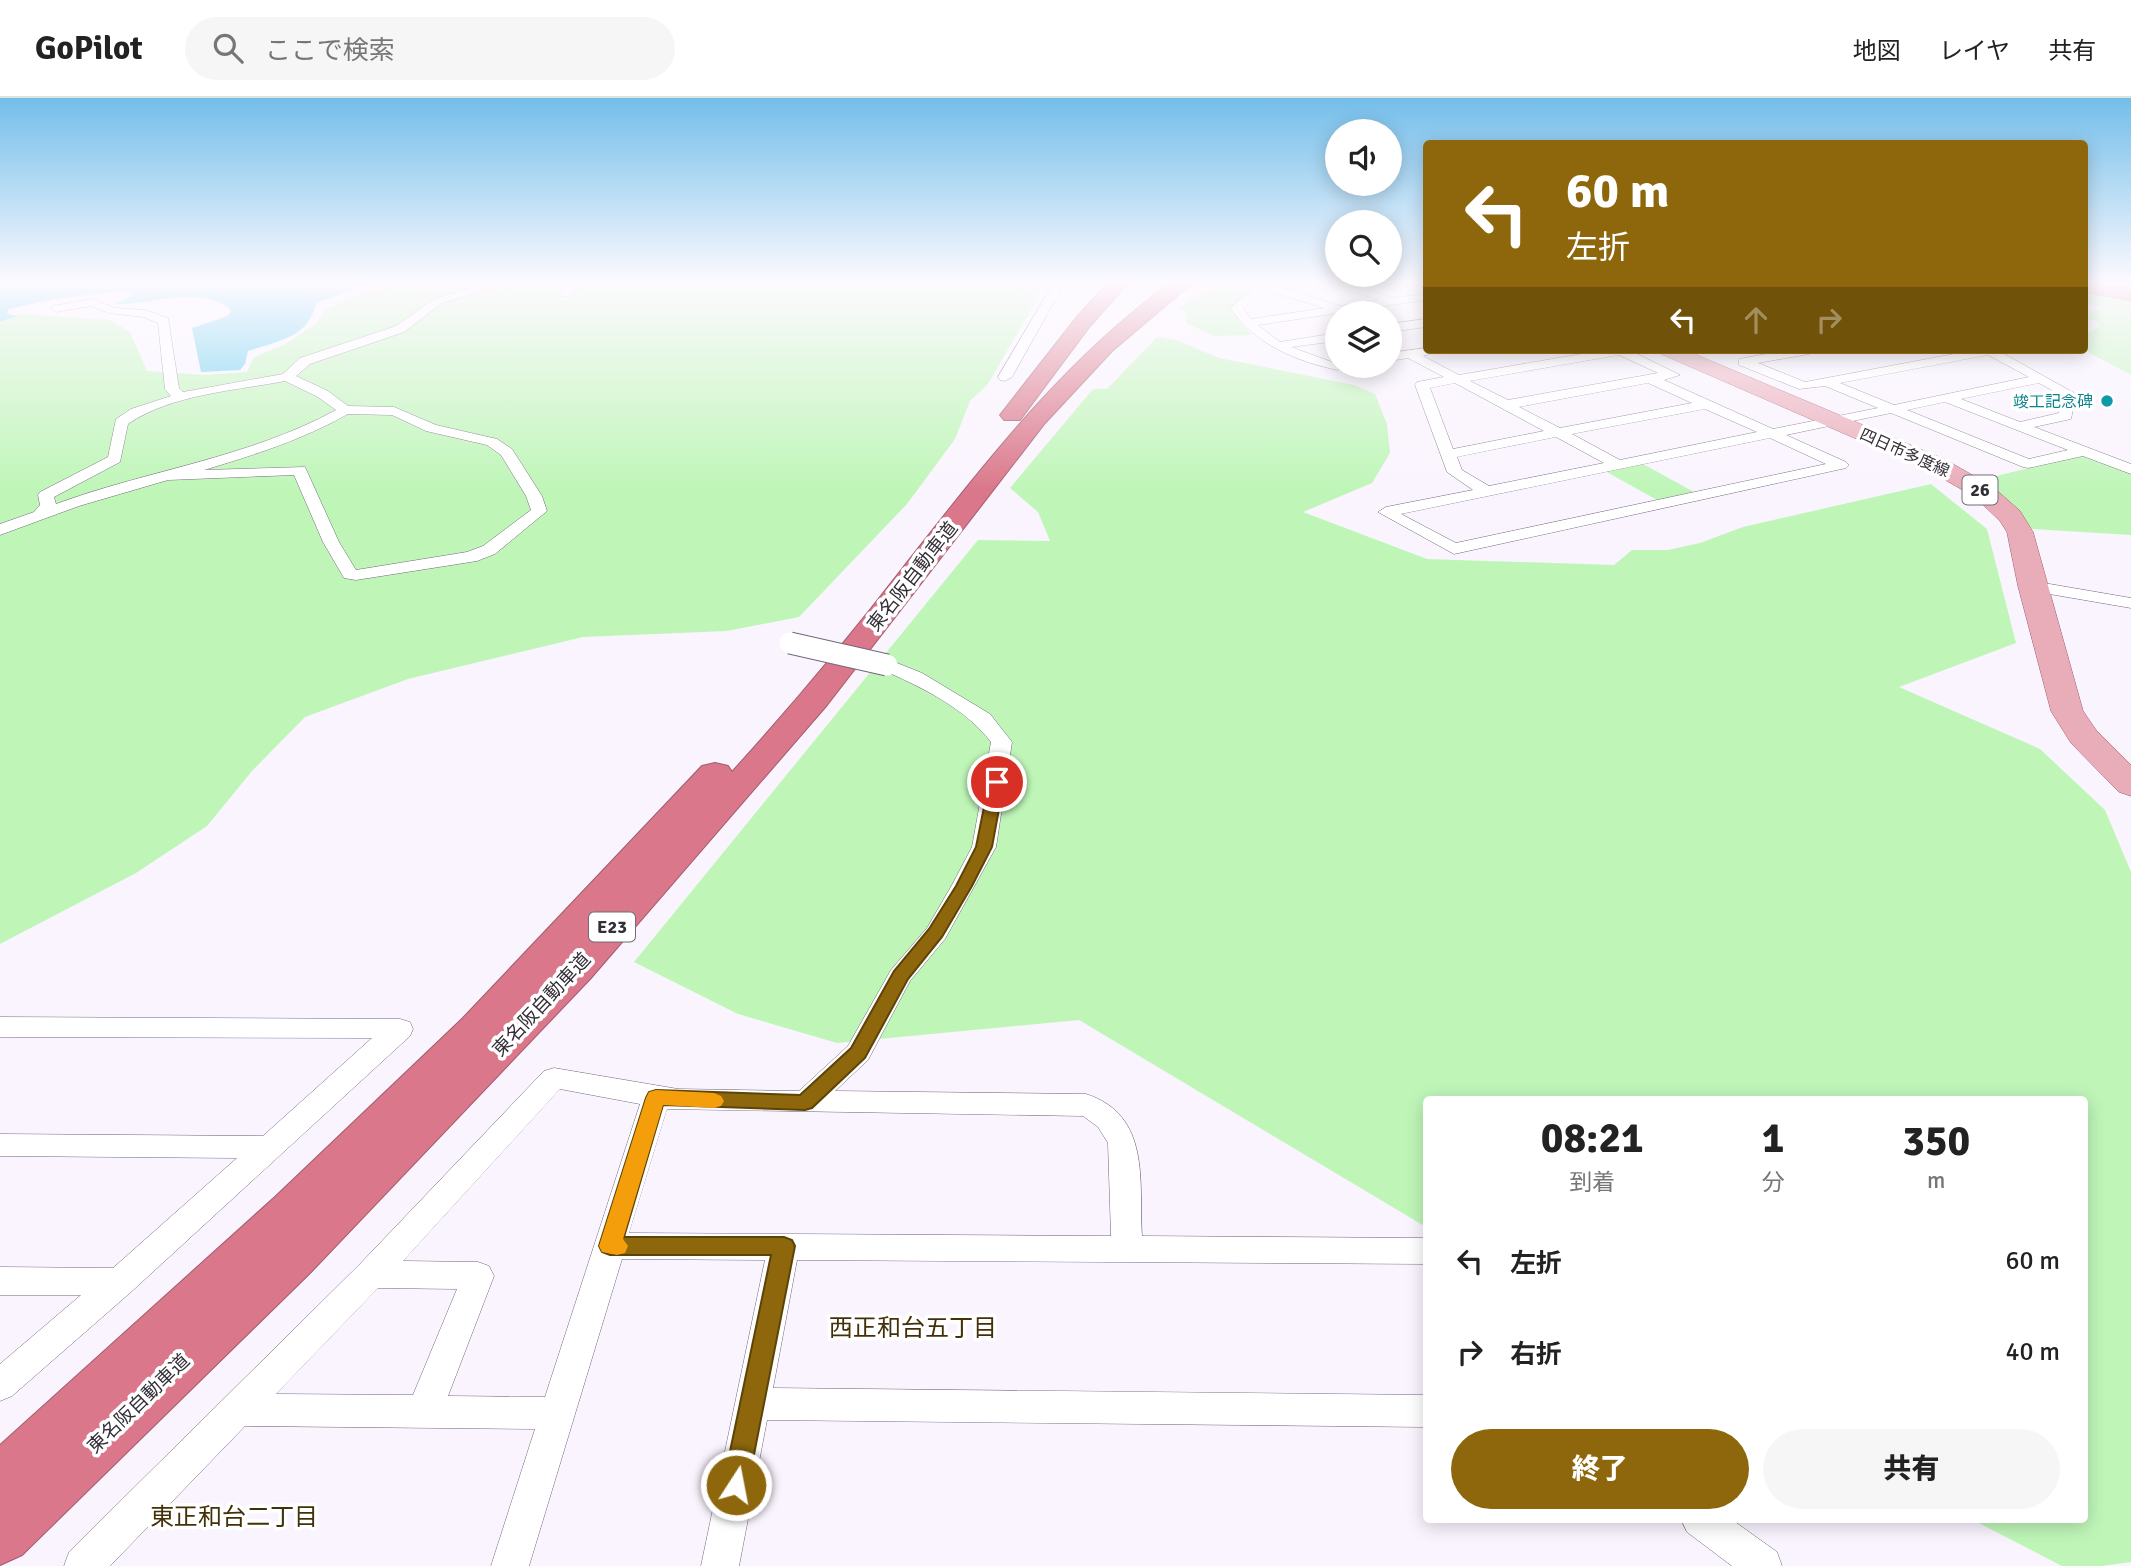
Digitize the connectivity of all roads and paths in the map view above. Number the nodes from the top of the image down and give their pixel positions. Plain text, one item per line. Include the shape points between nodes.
1 (168, 353) edge
2 (336, 353) edge
3 (1019, 353) edge
4 (1060, 353) edge
5 (1079, 353) edge
6 (1099, 353) edge
7 (1294, 353) edge
8 (1420, 353) edge
9 (1410, 354) junction
10 (1583, 354) edge
11 (1628, 354) edge
12 (1677, 354) edge
13 (1756, 354) edge
14 (1788, 354) edge
15 (1969, 354) edge
16 (1996, 354) edge
17 (1402, 355) edge
18 (1766, 358) junction
19 (1325, 362) edge
20 (287, 377) junction
21 (1005, 377) dead end
22 (1456, 379) junction
23 (1651, 379) junction
24 (2040, 379) junction
25 (1826, 382) junction
26 (180, 397) junction
27 (1946, 398) junction
28 (1708, 404) junction
29 (1505, 405) junction
30 (1891, 408) junction
31 (345, 410) junction
32 (1831, 420) junction
33 (2019, 426) junction
34 (1558, 433) junction
35 (1772, 433) junction
36 (996, 436) junction
37 (2083, 451) junction
38 (1448, 454) junction
39 (1617, 464) junction
40 (2131, 469) edge
41 (169, 476) junction
42 (1488, 492) junction
43 (38, 517) junction
44 (0, 530) edge
45 (2032, 586) junction
46 (2131, 603) edge
47 (790, 643) dead end
48 (2131, 785) edge
49 (0, 1027) edge
50 (656, 1098) junction
51 (805, 1102) junction
52 (0, 1145) edge
53 (271, 1147) junction
54 (610, 1246) junction
55 (784, 1246) junction
56 (1128, 1248) junction
57 (1423, 1251) edge
58 (371, 1274) junction
59 (0, 1281) edge
60 (120, 1282) junction
61 (0, 1385) edge
62 (752, 1404) junction
63 (236, 1410) junction
64 (1423, 1410) edge
65 (424, 1412) junction
66 (557, 1413) junction
67 (0, 1486) edge
68 (1705, 1523) edge
69 (0, 1533) edge
70 (83, 1566) edge
71 (510, 1566) edge
72 (720, 1566) edge
73 (1763, 1566) edge

1 - 26 street via 172,389
2 - 20 street via 305,361
3 - 21 street
4 - 36 highway
5 - 36 highway, 東名阪自動車道 / E23
6 - 69 highway, 東名阪自動車道 / E23 via 1043,412 763,760 508,1040 329,1221
7 - 19 street
8 - 9 street
9 - 17 street
9 - 22 street
10 - 22 street
11 - 23 street via 1674,375
12 - 32 main road, 四日市多度線 / 26
13 - 18 street
14 - 18 street
15 - 25 street
16 - 24 street
18 - 25 street via 1744,362 1804,386
20 - 26 street
20 - 31 street
22 - 29 street
22 - 38 street via 1422,385
23 - 28 street
23 - 29 street
24 - 27 street
24 - 33 street via 2069,394 2066,416
25 - 30 street
26 - 43 street via 121,422 115,459 46,495 48,506
27 - 30 street
27 - 33 street
28 - 34 street
28 - 35 street
29 - 34 street
30 - 32 street
30 - 37 street via 2028,464
31 - 41 street via 263,448
31 - 41 street via 394,411 431,428 492,442 507,452 540,511 489,550 471,557 356,575 350,574 331,542 300,470
32 - 35 street
32 - 45 main road, 四日市多度線 / 26 via 1937,465 1992,498 2020,532
33 - 37 street
34 - 38 street
34 - 39 street
35 - 39 street
35 - 42 street via 1842,465 1454,549 1386,512
36 - 67 highway, 東名阪自動車道 / E23 via 727,761 478,1030 293,1212
37 - 40 street
38 - 42 street via 1455,472
39 - 42 street
41 - 43 street
43 - 44 street
45 - 46 street
45 - 48 main road, 四日市多度線 / 26 via 2067,711 2083,736
47 - 51 street, bridge via 887,665 915,677 983,718 1002,742 984,847 936,933 900,976 858,1053
49 - 53 street via 400,1029
50 - 51 street
50 - 54 street
50 - 58 street via 554,1078
51 - 56 street via 1074,1105 1099,1110 1123,1143
52 - 53 street
53 - 60 street
54 - 55 street
54 - 66 street
55 - 56 street
55 - 62 street
56 - 57 street
58 - 63 street
58 - 65 street via 478,1276
59 - 60 street
60 - 61 street
62 - 64 street
62 - 72 street
63 - 65 street
63 - 70 street
65 - 66 street
66 - 71 street
68 - 73 street

